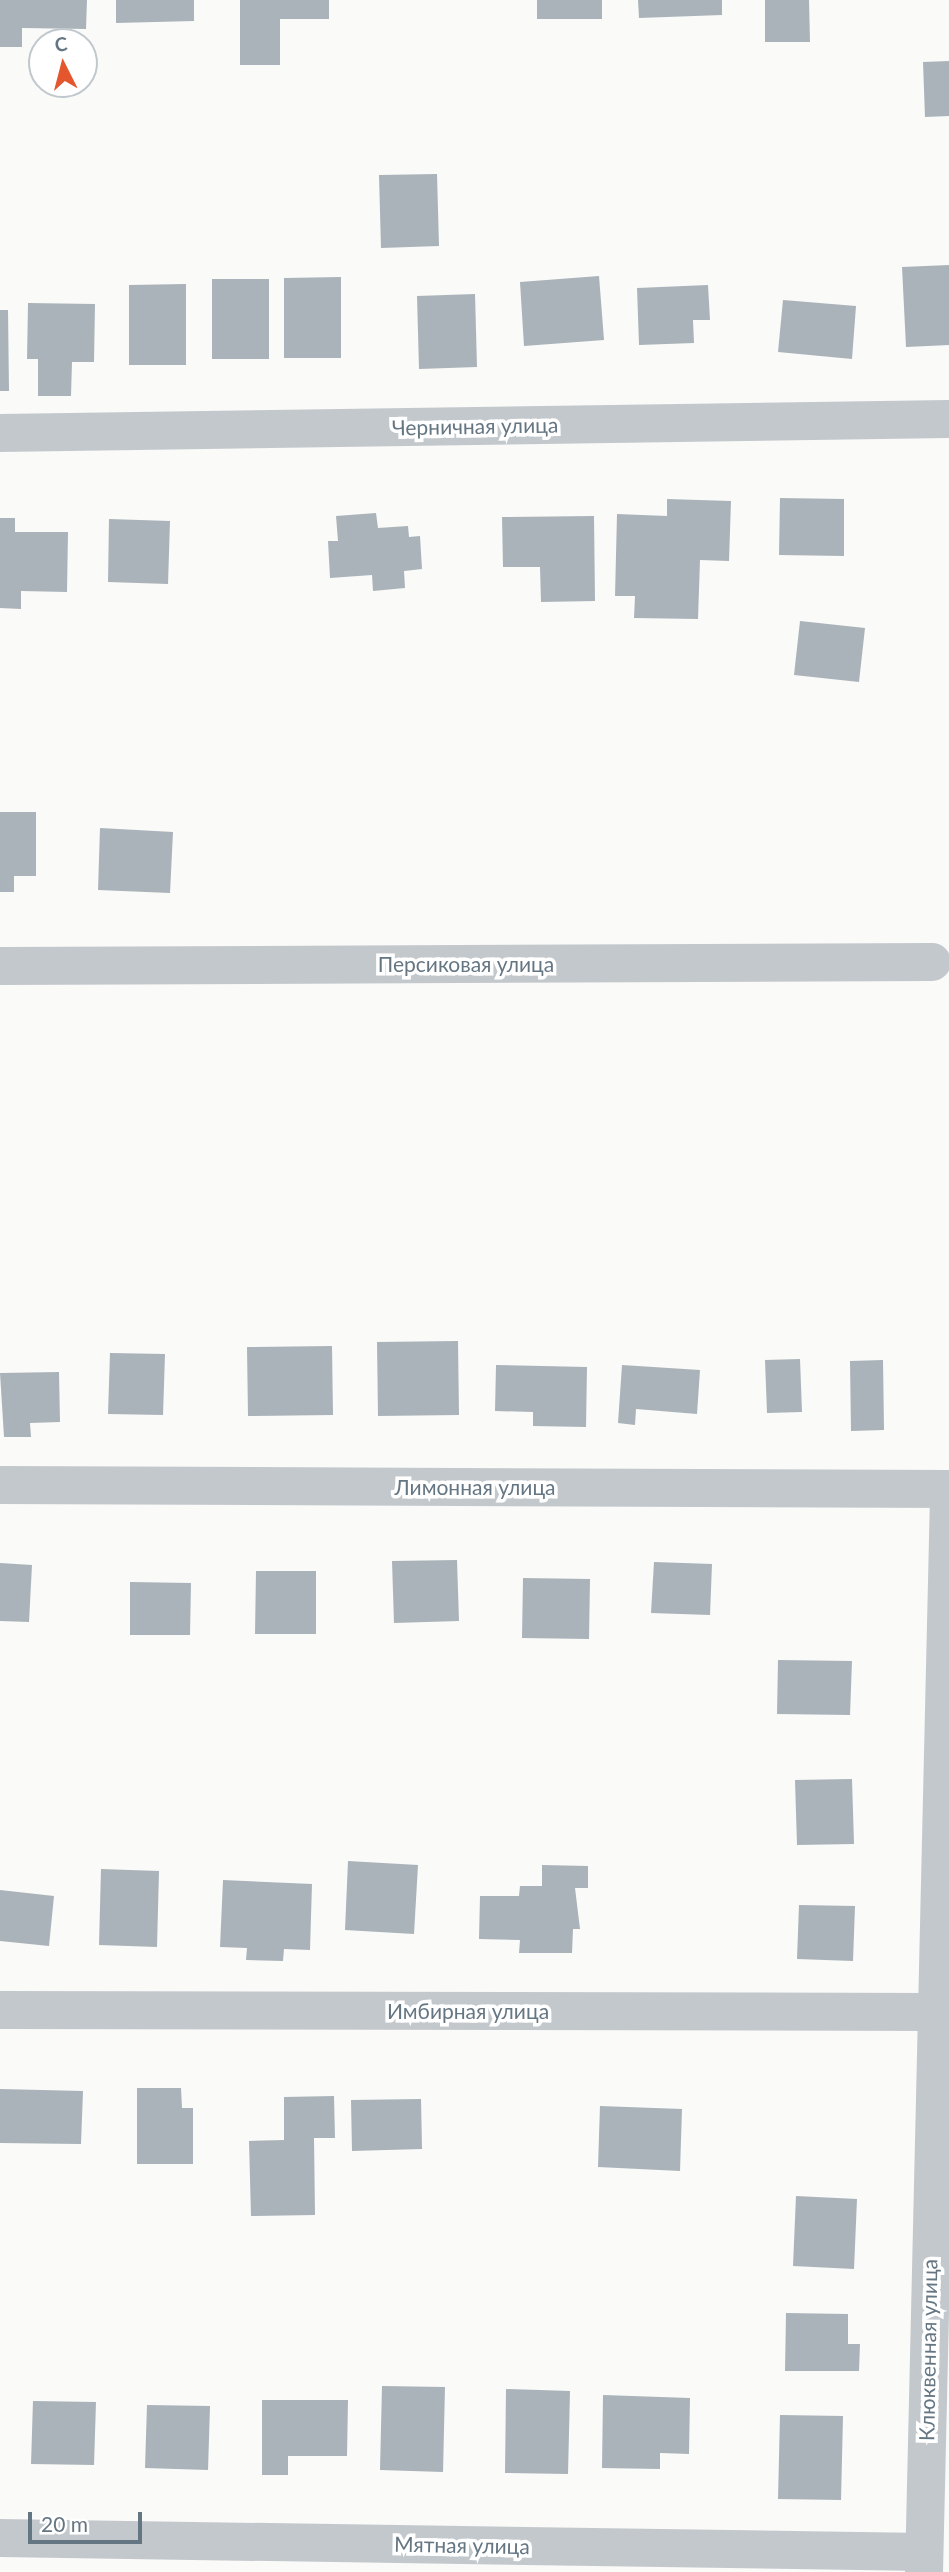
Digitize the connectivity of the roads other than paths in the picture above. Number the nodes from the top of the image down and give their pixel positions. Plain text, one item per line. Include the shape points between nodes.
1 (949, 419) edge
2 (0, 433) edge
3 (932, 962) dead end
4 (0, 966) edge
5 (0, 1485) edge
6 (949, 1489) edge
7 (949, 1499) edge
8 (0, 2010) edge
9 (935, 2012) junction
10 (0, 2538) edge
11 (924, 2562) edge

1 - 2 street, Черничная улица
3 - 4 street, Персиковая улица
5 - 6 street, Лимонная улица
7 - 9 street, Клюквенная улица
8 - 9 street, Имбирная улица
9 - 11 street, Клюквенная улица
10 - 11 street, Мятная улица

